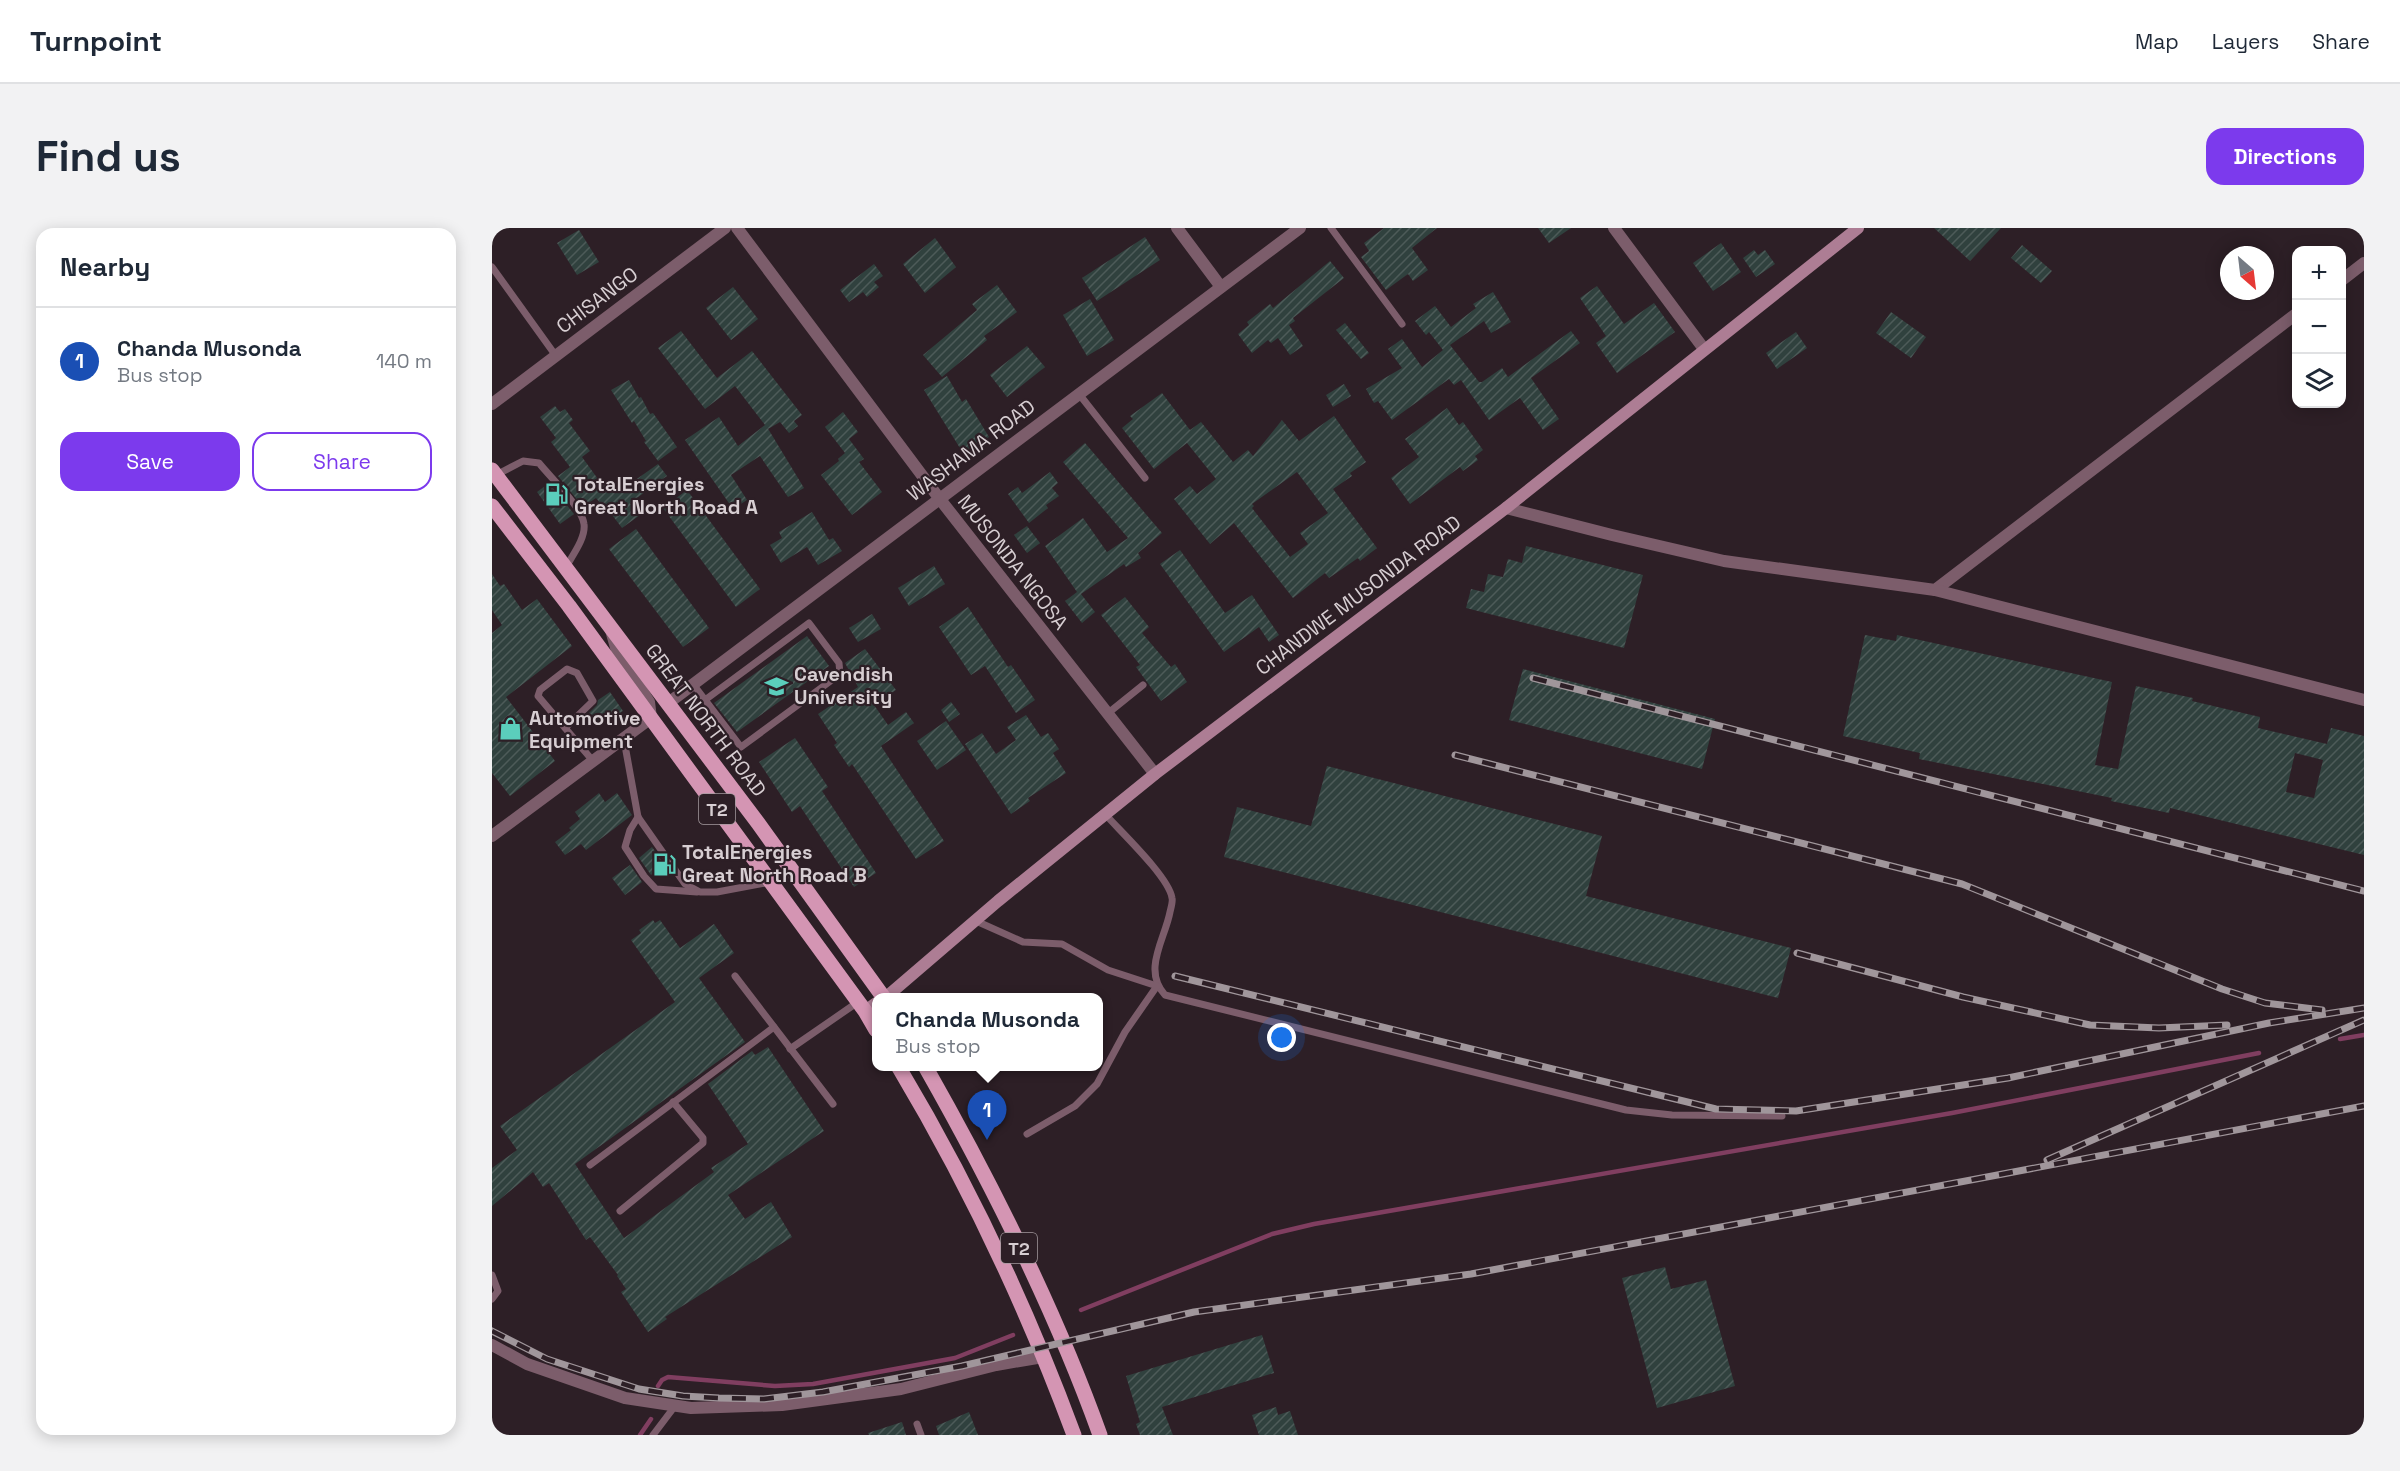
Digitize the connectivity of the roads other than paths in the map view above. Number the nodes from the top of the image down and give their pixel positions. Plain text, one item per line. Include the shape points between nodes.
1 (725, 228) edge
2 (737, 228) edge
3 (1177, 228) edge
4 (1300, 228) edge
5 (1331, 228) edge
6 (1614, 228) edge
7 (1858, 228) edge
8 (2364, 262) edge
9 (492, 267) edge
10 (2346, 277) edge
11 (1221, 287) junction
12 (2292, 317) edge
13 (1402, 324) dead end
14 (1704, 349) junction
15 (556, 356) junction
16 (1079, 394) junction
17 (492, 404) edge
18 (494, 472) edge
19 (1145, 478) dead end
20 (939, 498) junction
21 (492, 506) edge
22 (1506, 508) junction
23 (566, 567) junction
24 (1935, 590) junction
25 (611, 629) junction
26 (693, 684) junction
27 (1143, 685) dead end
28 (705, 700) junction
29 (2364, 700) edge
30 (667, 704) junction
31 (1107, 714) junction
32 (651, 718) junction
33 (565, 728) junction
34 (624, 740) junction
35 (592, 761) junction
36 (1155, 774) junction
37 (1105, 814) junction
38 (638, 817) junction
39 (492, 836) edge
40 (771, 882) junction
41 (699, 892) junction
42 (976, 921) junction
43 (735, 976) dead end
44 (1157, 986) junction
45 (880, 993) edge
46 (890, 993) edge
47 (866, 1005) edge
48 (872, 1020) edge
49 (774, 1027) junction
50 (790, 1049) junction
51 (901, 1071) edge
52 (928, 1071) edge
53 (674, 1102) junction
54 (833, 1104) dead end
55 (1782, 1116) dead end
56 (1027, 1134) dead end
57 (590, 1165) dead end
58 (620, 1211) dead end
59 (492, 1275) edge
60 (492, 1299) edge
61 (492, 1345) edge
62 (1043, 1357) junction
63 (675, 1406) junction
64 (917, 1424) dead end
65 (653, 1435) edge
66 (921, 1435) edge
67 (1074, 1435) edge
68 (1100, 1435) edge

1 - 15 street, CHISANGO
2 - 20 street, MUSONDA NGOSA
3 - 11 street
4 - 11 street, WASHAMA ROAD
5 - 13 lane
6 - 14 street
7 - 14 street, CHANDWE MUSONDA ROAD
8 - 10 street
9 - 15 lane
11 - 16 street, WASHAMA ROAD
12 - 24 street
14 - 22 street, CHANDWE MUSONDA ROAD
15 - 17 street, CHISANGO
16 - 19 lane
16 - 20 street, WASHAMA ROAD
18 - 23 main road, GREAT NORTH ROAD / T2
18 - 23 lane via 522,461 539,464 579,511 584,525 581,539
20 - 26 street, WASHAMA ROAD
20 - 31 street, MUSONDA NGOSA
21 - 32 main road, T2
22 - 24 street via 1724,561
22 - 36 street, CHANDWE MUSONDA ROAD
23 - 25 main road, GREAT NORTH ROAD / T2
24 - 29 street
25 - 30 main road, GREAT NORTH ROAD / T2
25 - 32 street via 617,651 649,702
26 - 28 lane
26 - 30 street, WASHAMA ROAD
27 - 31 lane
28 - 28 lane via 741,747 840,674 839,663 809,623
30 - 45 main road, GREAT NORTH ROAD / T2 via 758,822
31 - 36 street, MUSONDA NGOSA
32 - 34 street
32 - 40 main road, T2
33 - 33 lane via 538,693 567,669 577,673 593,701
33 - 35 lane
34 - 35 street
34 - 38 lane
35 - 39 street
36 - 37 street, CHANDWE MUSONDA ROAD
37 - 42 street, CHANDWE MUSONDA ROAD
37 - 44 lane via 1162,878 1173,898 1154,964
38 - 41 lane via 685,884
38 - 41 lane via 625,847 644,876 656,889
40 - 41 lane
40 - 47 main road, T2
42 - 44 lane via 1023,942 1062,944 1108,970
42 - 46 street, CHANDWE MUSONDA ROAD
43 - 49 lane
44 - 55 lane via 1165,995 1626,1110 1672,1115
44 - 56 lane via 1125,1032 1097,1084 1075,1106
47 - 48 main road, T2
47 - 50 lane
49 - 50 lane
49 - 53 lane
50 - 54 lane
51 - 62 main road, T2 via 978,1214
52 - 68 main road, T2 via 1050,1311
53 - 57 lane
53 - 58 lane via 703,1143
59 - 60 lane via 498,1291
61 - 63 street via 527,1364 625,1398
62 - 63 street via 901,1389 782,1405
62 - 67 main road, T2
63 - 65 lane
64 - 66 lane

